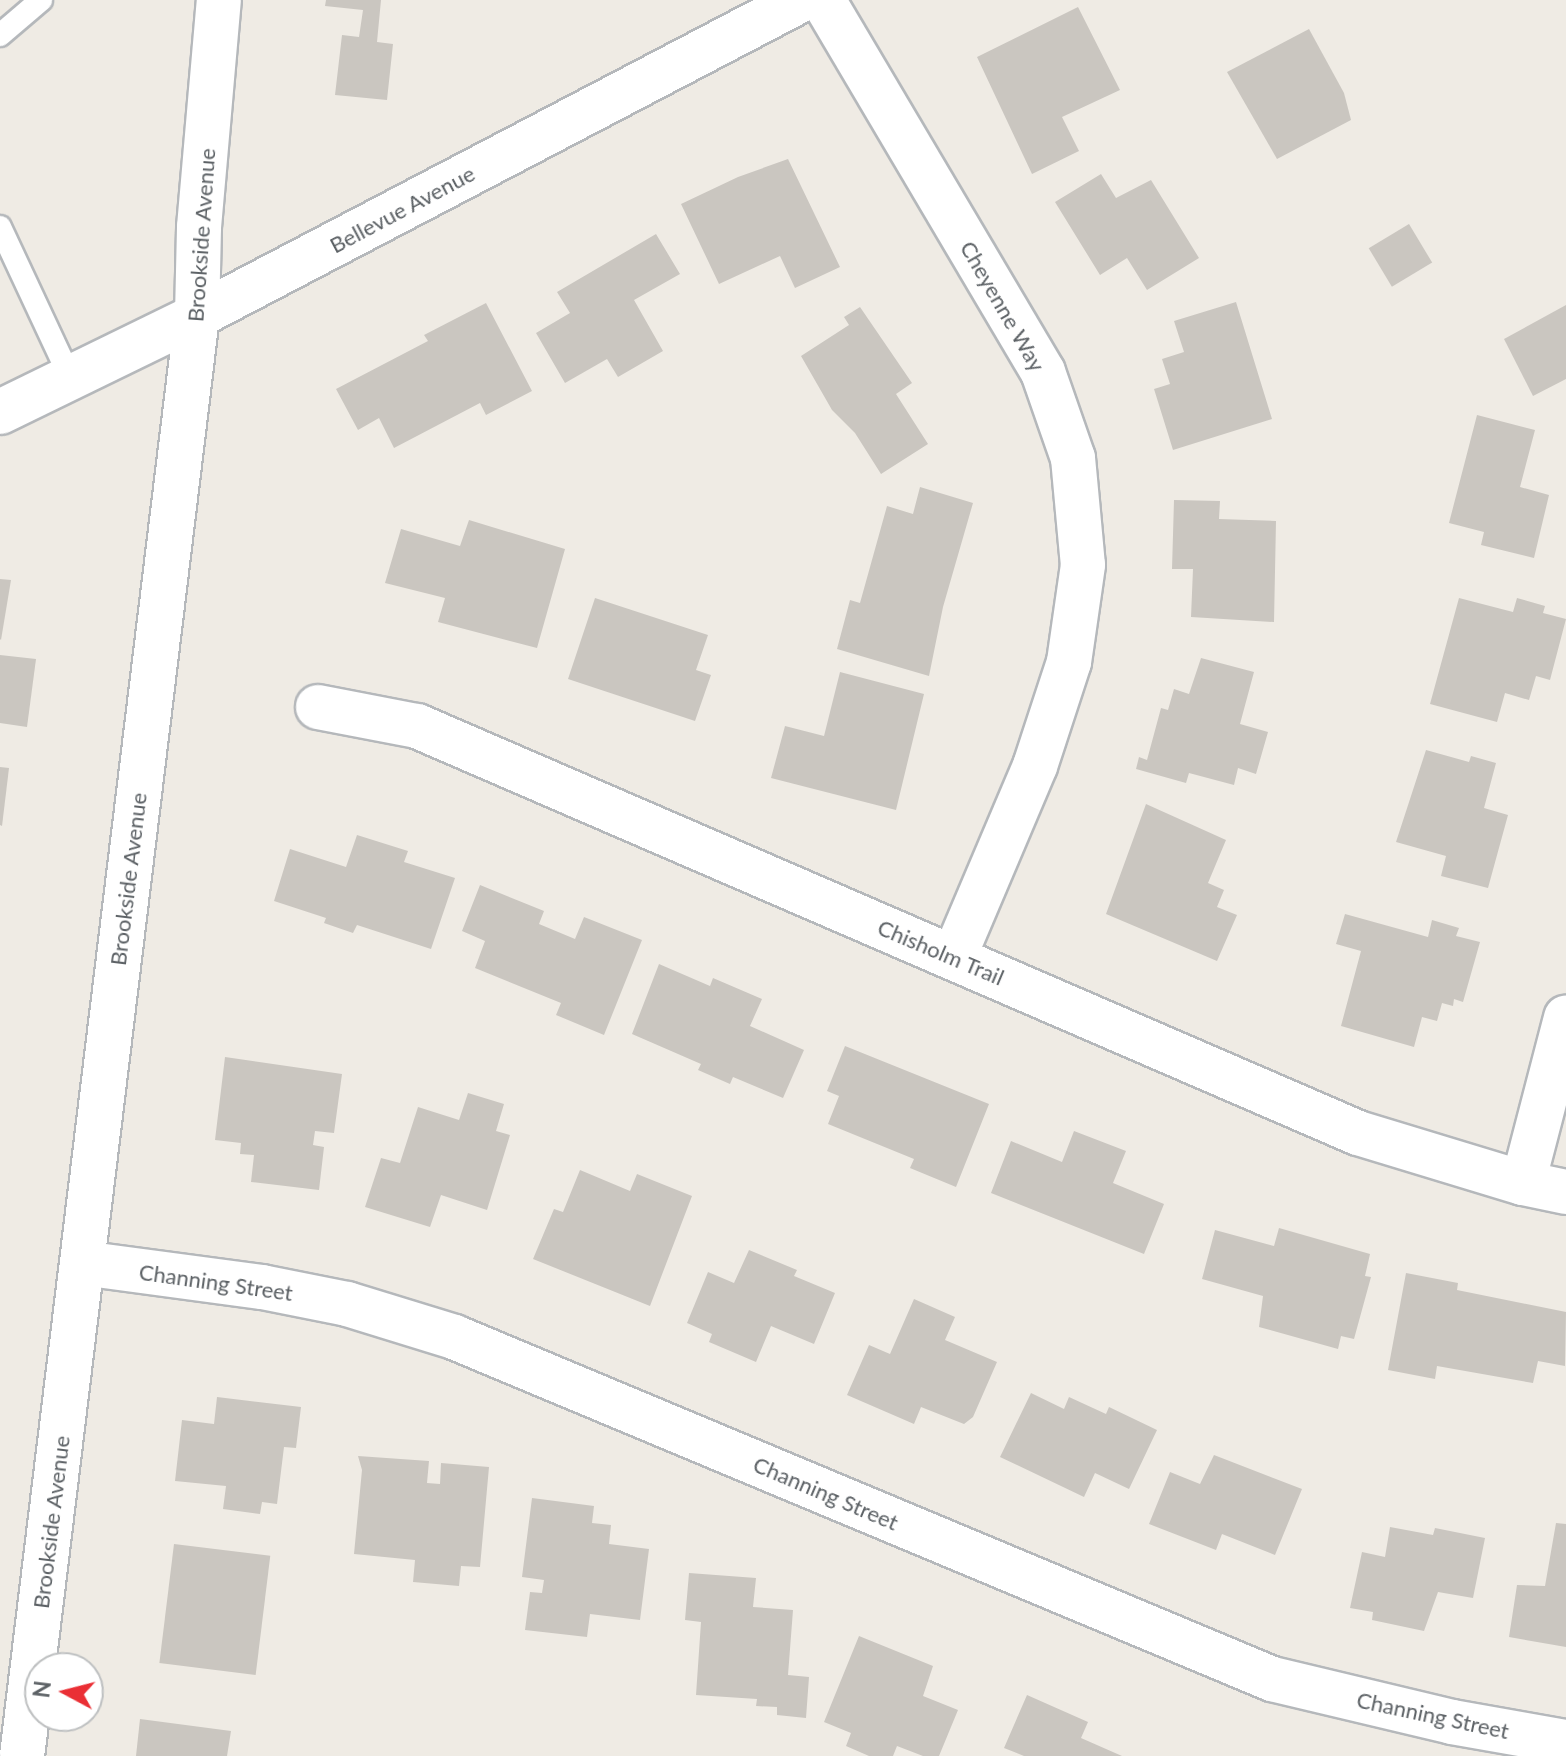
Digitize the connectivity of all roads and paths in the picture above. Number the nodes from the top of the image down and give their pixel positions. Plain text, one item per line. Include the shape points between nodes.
1 (41, 0) edge
2 (219, 0) edge
3 (801, 0) edge
4 (823, 0) edge
5 (0, 35) edge
6 (0, 227) edge
7 (197, 316) junction
8 (70, 377) junction
9 (0, 412) edge
10 (318, 707) dead end
11 (954, 957) junction
12 (1566, 1018) edge
13 (1523, 1183) junction
14 (1566, 1192) edge
15 (82, 1263) junction
16 (1566, 1742) edge
17 (22, 1756) edge

1 - 5 lane
2 - 7 street, Brookside Avenue via 199,227
3 - 7 street, Bellevue Avenue
4 - 11 street, Cheyenne Way via 1043,372 1073,458 1083,565 1069,662 1035,766
6 - 8 lane
7 - 8 street, Bellevue Avenue
7 - 15 street, Brookside Avenue
8 - 9 street, Bellevue Avenue
10 - 11 street, Chisholm Trail via 417,726
11 - 13 street, Chisholm Trail via 1358,1133
12 - 13 street
13 - 14 street, Chisholm Trail
15 - 16 street, Channing Street via 305,1295 454,1337 1272,1679 1452,1722
15 - 17 street, Brookside Avenue

